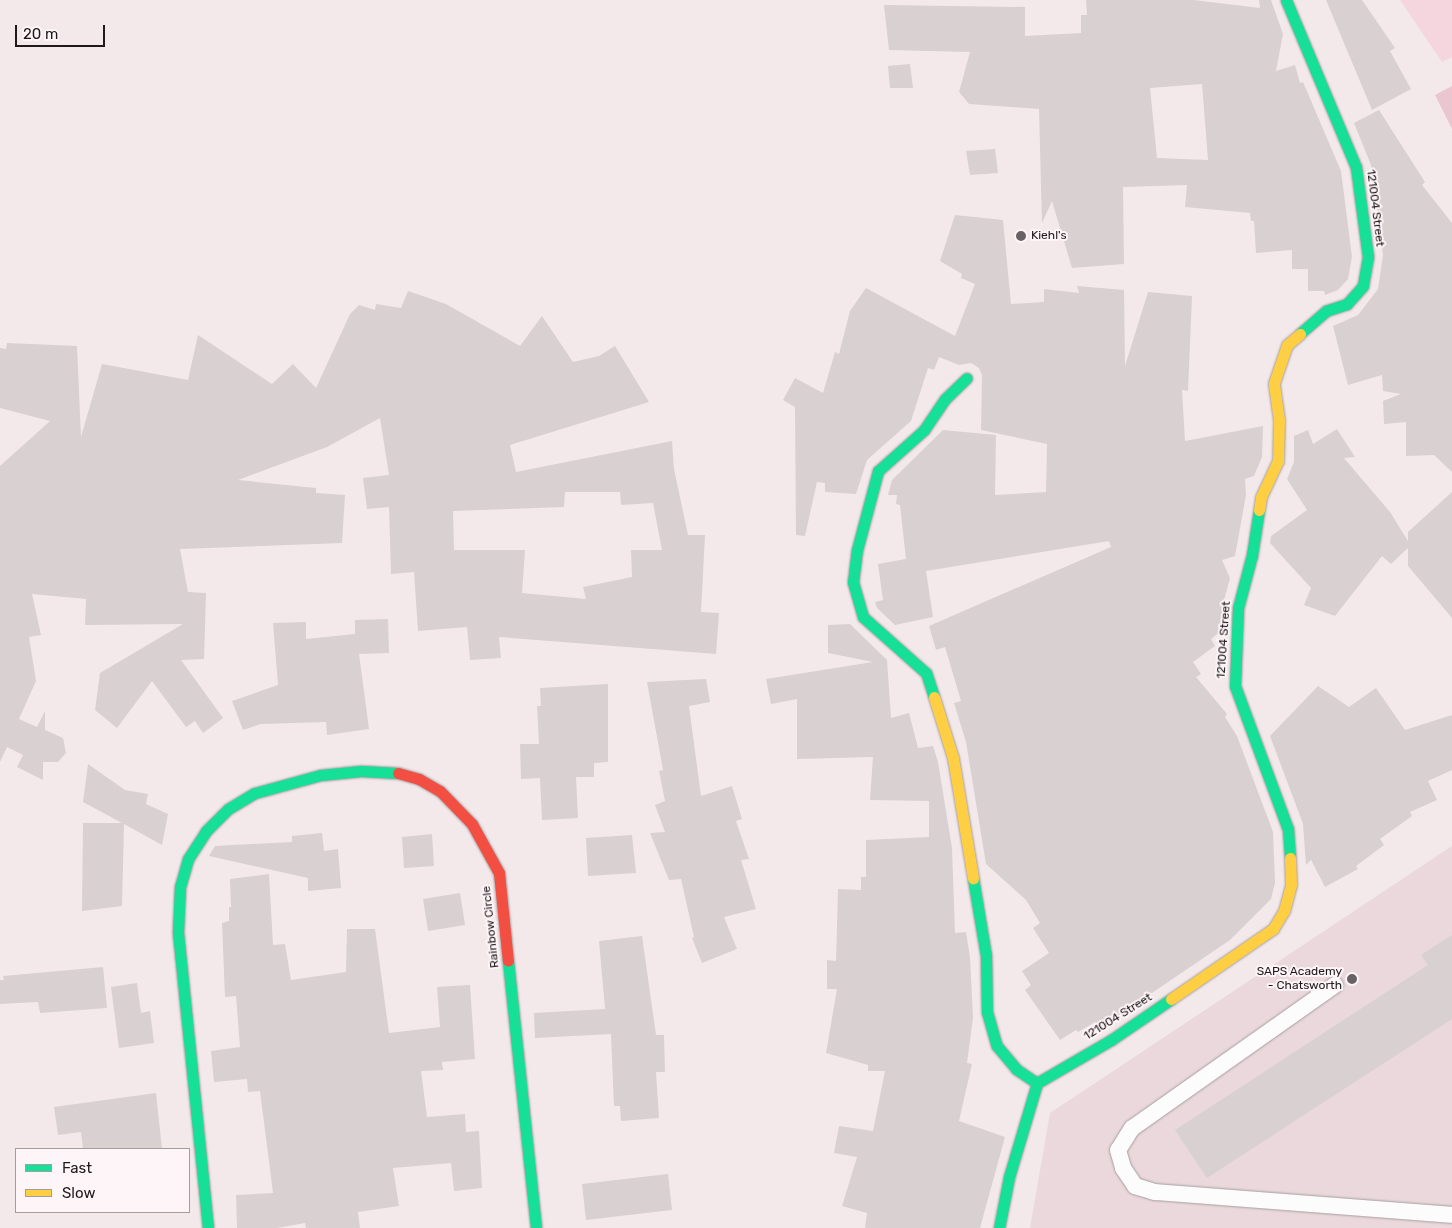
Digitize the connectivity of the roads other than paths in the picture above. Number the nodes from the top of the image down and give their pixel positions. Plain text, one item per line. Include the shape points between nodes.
1 (1286, 0) edge
2 (967, 378) dead end
3 (1335, 985) dead end
4 (1037, 1083) junction
5 (1452, 1215) edge
6 (208, 1228) edge
7 (536, 1228) edge
8 (999, 1228) edge

1 - 4 street, 121004 Street via 1356,167 1368,257 1363,286 1347,304 1326,311 1287,345 1274,383 1279,420 1278,462 1261,497 1252,555 1238,608 1234,686 1288,829 1291,885 1284,911 1273,929 1111,1040
2 - 4 street via 945,399 924,430 878,471 856,550 853,582 856,604 862,617 926,673 953,758 986,956 987,1012 997,1046 1016,1069
3 - 5 lane via 1132,1128 1118,1150 1123,1168 1135,1186 1155,1192
4 - 8 street via 1008,1178
6 - 7 street, Rainbow Circle via 178,932 180,887 188,859 206,831 228,809 255,793 313,777 361,771 393,772 440,791 472,824 500,873

